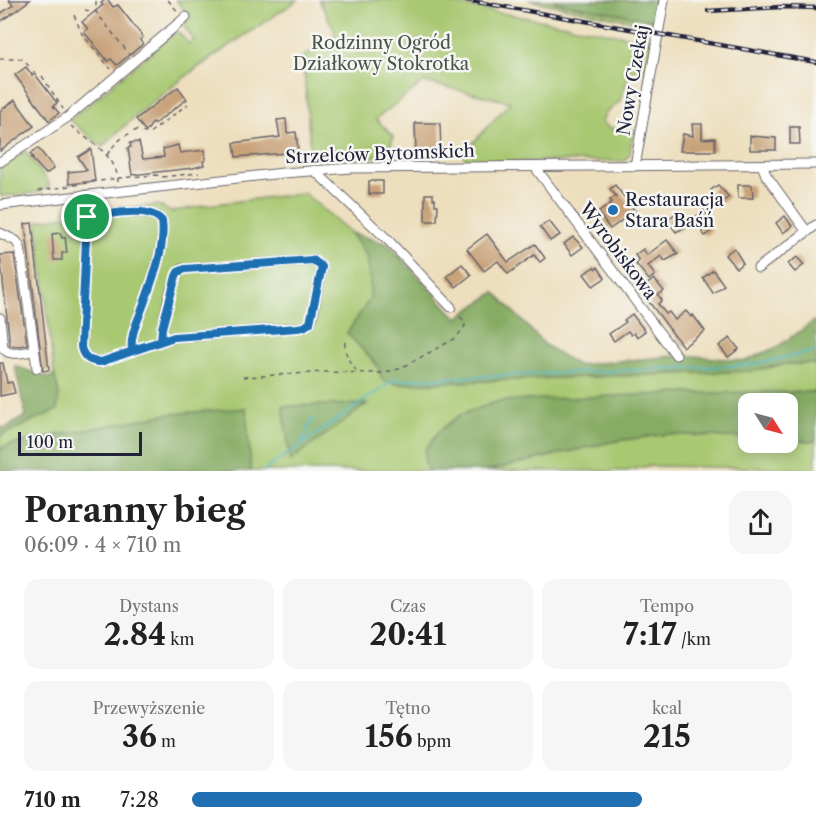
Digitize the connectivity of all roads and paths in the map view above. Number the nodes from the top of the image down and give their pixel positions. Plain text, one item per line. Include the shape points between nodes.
1 (168, 0) edge
2 (666, 0) edge
3 (96, 1) edge
4 (85, 10) dead end
5 (96, 12) junction
6 (74, 15) dead end
7 (185, 18) joint
8 (0, 59) edge
9 (135, 62) junction
10 (32, 69) dead end
11 (42, 76) dead end
12 (118, 76) junction
13 (188, 104) dead end
14 (66, 118) junction
15 (107, 155) junction
16 (0, 162) edge
17 (816, 164) edge
18 (762, 165) junction
19 (635, 166) junction
20 (535, 167) junction
21 (314, 170) junction
22 (161, 177) dead end
23 (118, 178) junction
24 (34, 192) dead end
25 (118, 192) junction
26 (83, 196) junction
27 (0, 205) edge
28 (87, 217) junction
29 (816, 225) edge
30 (807, 232) junction
31 (0, 233) edge
32 (758, 268) dead end
33 (451, 307) joint
34 (0, 318) edge
35 (161, 341) junction
36 (345, 342) dead end
37 (132, 350) junction
38 (33, 351) junction
39 (676, 355) dead end
40 (36, 368) dead end
41 (357, 372) junction
42 (243, 377) dead end

1 - 7 path
2 - 19 street, Nowy Czekaj
3 - 5 path
4 - 5 path
5 - 9 path
6 - 12 path via 82,34
7 - 9 street
8 - 10 path via 22,59
9 - 12 street
11 - 14 path
12 - 14 street
13 - 15 path via 148,135 137,130 125,135
14 - 15 path
14 - 16 street
15 - 23 path
17 - 18 street, Strzelców Bytomskich
18 - 19 street, Strzelców Bytomskich
18 - 30 street
19 - 20 street, Strzelców Bytomskich
20 - 21 street, Strzelców Bytomskich
20 - 39 street, Wyrobiskowa
21 - 25 street, Strzelców Bytomskich
21 - 33 street
22 - 23 path
23 - 24 path
23 - 25 path
25 - 26 street, Strzelców Bytomskich
26 - 27 street, Strzelców Bytomskich
26 - 28 street
28 - 37 street via 82,351 95,362
28 - 37 street via 142,212 153,213 162,221 157,262 132,336
29 - 30 street
30 - 32 street
31 - 38 street via 20,247
33 - 41 path via 464,321 456,338 399,369
34 - 38 street via 5,351
35 - 35 street via 304,327 312,318 322,267 313,260 183,269 176,276
35 - 37 street
36 - 41 path via 344,348
38 - 40 street
41 - 42 path

